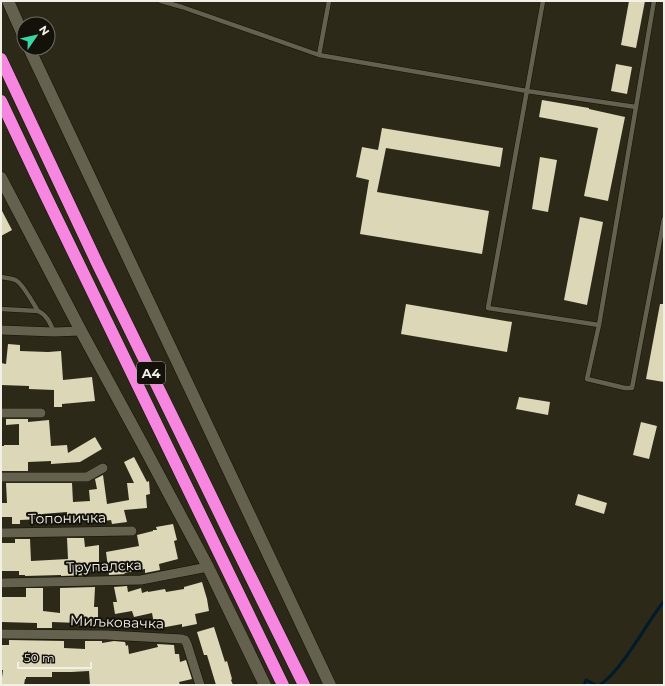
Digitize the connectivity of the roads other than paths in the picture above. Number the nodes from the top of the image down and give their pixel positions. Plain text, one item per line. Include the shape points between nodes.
1 (8, 1) edge
2 (161, 1) edge
3 (329, 1) edge
4 (542, 1) edge
5 (654, 1) edge
6 (16, 19) edge
7 (319, 55) junction
8 (33, 56) edge
9 (1, 59) edge
10 (527, 91) junction
11 (1, 101) edge
12 (636, 107) junction
13 (3, 182) edge
14 (664, 219) edge
15 (1, 277) edge
16 (1, 309) edge
17 (38, 311) junction
18 (599, 325) junction
19 (1, 330) edge
20 (81, 331) junction
21 (54, 332) junction
22 (1, 412) edge
23 (41, 413) dead end
24 (103, 468) dead end
25 (1, 477) edge
26 (132, 531) dead end
27 (1, 533) edge
28 (208, 567) junction
29 (1, 583) edge
30 (1, 634) edge
31 (200, 685) edge
32 (265, 685) edge
33 (283, 685) edge
34 (304, 685) edge
35 (330, 685) edge

1 - 6 street
2 - 7 lane
3 - 7 lane
4 - 10 lane
5 - 12 lane
7 - 10 lane
8 - 35 street
9 - 34 highway, A4 via 98,265
10 - 12 lane
10 - 18 lane via 488,308
11 - 33 highway, A4
12 - 18 lane
13 - 20 street
14 - 18 lane via 632,388 587,379
15 - 17 lane via 22,286
16 - 17 lane
17 - 21 lane via 47,317
19 - 21 street
20 - 21 street
20 - 28 street
22 - 23 street
24 - 25 street via 87,477
26 - 27 street, Топоничка
28 - 29 street, Трупалска via 141,580
28 - 32 street
30 - 31 street, Миљковачка via 182,639 187,644

